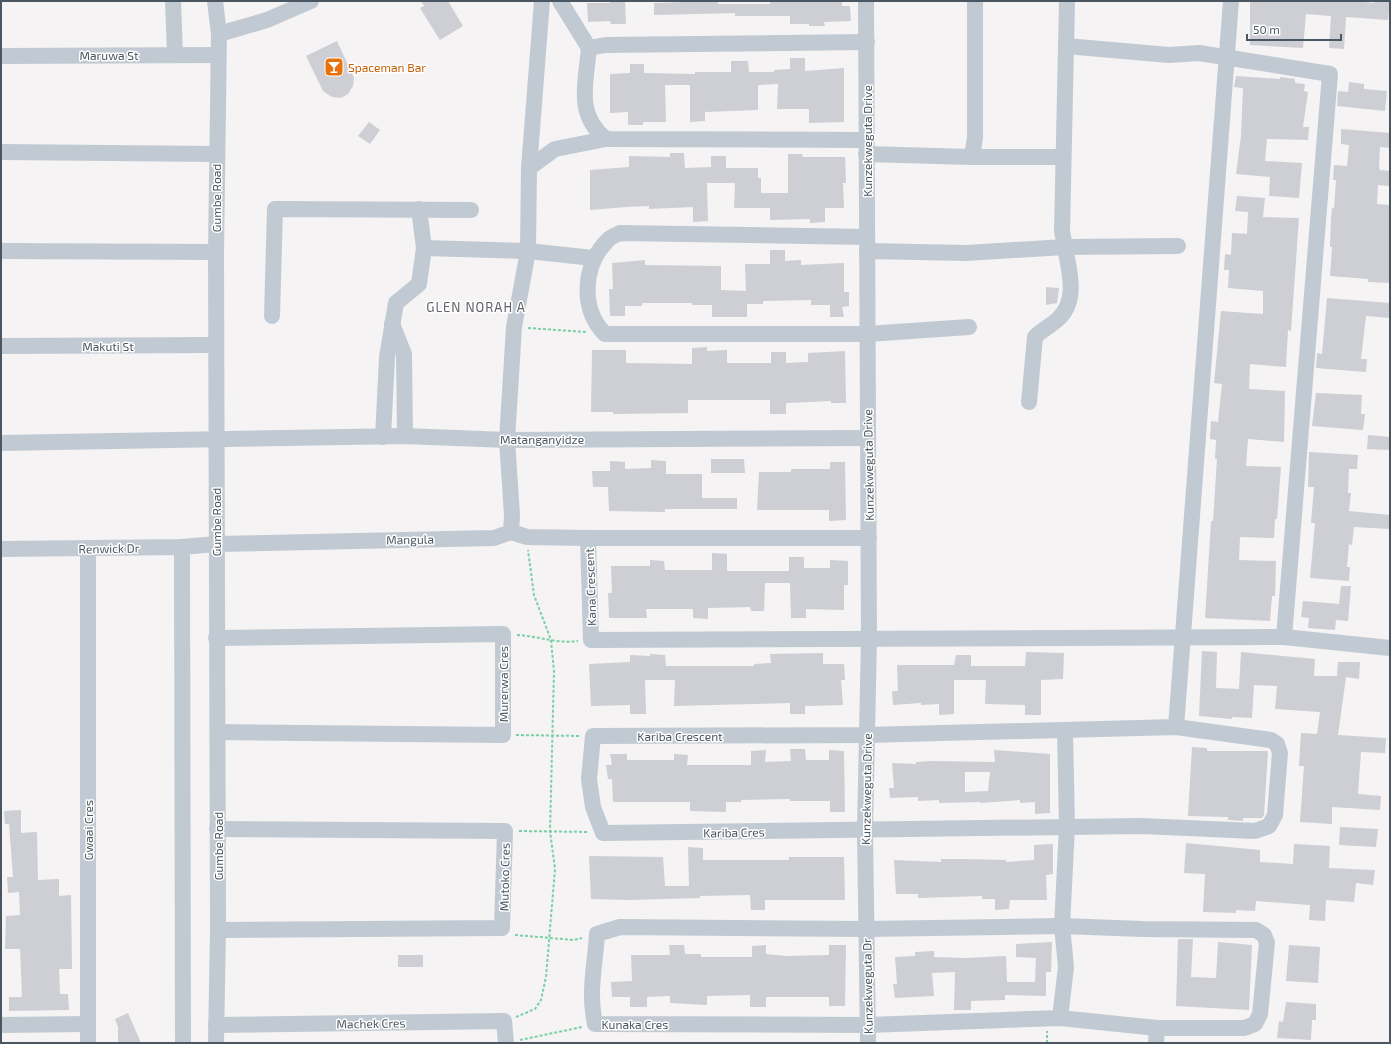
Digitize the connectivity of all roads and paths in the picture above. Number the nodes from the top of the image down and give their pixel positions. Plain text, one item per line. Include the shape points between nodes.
1 (173, 1) edge
2 (215, 1) edge
3 (311, 1) edge
4 (542, 1) edge
5 (560, 1) edge
6 (866, 1) edge
7 (975, 1) edge
8 (1067, 1) edge
9 (1231, 1) edge
10 (219, 34) junction
11 (867, 42) junction
12 (1066, 46) junction
13 (589, 48) junction
14 (175, 55) junction
15 (218, 55) junction
16 (1, 56) edge
17 (1227, 57) junction
18 (606, 139) junction
19 (866, 147) junction
20 (1, 152) edge
21 (216, 154) junction
22 (972, 157) junction
23 (1063, 157) junction
24 (528, 168) junction
25 (418, 209) junction
26 (471, 210) dead end
27 (867, 244) junction
28 (1178, 246) dead end
29 (1065, 247) junction
30 (424, 248) junction
31 (1, 251) edge
32 (528, 251) junction
33 (216, 252) junction
34 (593, 258) junction
35 (272, 316) dead end
36 (392, 324) junction
37 (514, 327) junction
38 (969, 327) dead end
39 (605, 334) junction
40 (867, 334) junction
41 (216, 345) junction
42 (1, 346) edge
43 (1029, 402) dead end
44 (405, 436) junction
45 (383, 437) junction
46 (868, 438) junction
47 (216, 440) junction
48 (507, 440) junction
49 (1, 443) edge
50 (511, 532) junction
51 (527, 537) junction
52 (588, 538) junction
53 (869, 538) junction
54 (216, 544) junction
55 (182, 547) junction
56 (88, 548) junction
57 (1, 549) edge
58 (503, 634) junction
59 (1182, 637) junction
60 (1284, 637) junction
61 (216, 638) junction
62 (869, 638) junction
63 (551, 640) junction
64 (591, 640) junction
65 (1390, 648) edge
66 (1176, 728) junction
67 (1065, 730) junction
68 (218, 732) junction
69 (503, 734) junction
70 (866, 734) junction
71 (553, 735) junction
72 (593, 736) junction
73 (1067, 827) junction
74 (217, 829) junction
75 (865, 830) junction
76 (504, 831) junction
77 (550, 831) junction
78 (604, 833) junction
79 (1062, 926) junction
80 (502, 928) junction
81 (866, 928) junction
82 (218, 930) junction
83 (596, 934) junction
84 (549, 938) junction
85 (1060, 1018) junction
86 (504, 1021) junction
87 (88, 1024) junction
88 (595, 1024) junction
89 (1, 1025) edge
90 (868, 1025) junction
91 (216, 1026) junction
92 (1156, 1035) edge
93 (510, 1042) edge
94 (88, 1043) edge
95 (183, 1043) edge
96 (216, 1043) edge
97 (868, 1043) edge

1 - 14 street
2 - 10 street, Gumbe Road
3 - 10 street via 267,20
4 - 24 street
5 - 13 street
6 - 11 street, Kunzekweguta Drive
7 - 22 street via 975,138
8 - 12 street
9 - 17 street
10 - 15 street, Gumbe Road
11 - 13 street via 606,45
11 - 19 street, Kunzekweguta Drive
12 - 17 street
12 - 23 street
13 - 18 street via 584,88 587,116 595,130
14 - 15 street, Maruwa St
14 - 16 street, Maruwa St
15 - 21 street, Gumbe Road
17 - 59 street
17 - 60 street via 1330,74
18 - 19 street
18 - 24 street via 555,149
19 - 22 street
19 - 27 street, Kunzekweguta Drive
20 - 21 street
21 - 33 street, Gumbe Road
22 - 23 street
23 - 29 street via 1062,231
24 - 32 street
25 - 26 street
25 - 30 street
25 - 35 street via 275,209
27 - 29 street via 966,253
27 - 34 street via 620,233 608,239
27 - 40 street, Kunzekweguta Drive
28 - 29 street
29 - 43 street via 1072,288 1067,306 1058,319 1036,337
30 - 32 street
30 - 36 street via 419,284 396,303
31 - 33 street
32 - 34 street
32 - 37 street
33 - 41 street, Gumbe Road
34 - 39 street via 587,288 590,310 596,325
36 - 44 street via 404,354
36 - 45 street via 387,357
37 - 39 path
37 - 48 street
38 - 40 street
39 - 40 street
40 - 46 street, Kunzekweguta Drive
41 - 42 street, Makuti St
41 - 47 street, Gumbe Road
44 - 45 street, Matanganyidze
44 - 48 street, Matanganyidze
45 - 47 street, Matanganyidze via 267,437
46 - 48 street, Matanganyidze
46 - 53 street, Kunzekweguta Drive
47 - 49 street, Matanganyidze
47 - 54 street, Gumbe Road
48 - 50 street
50 - 51 street
50 - 54 street, Mangula via 494,538
51 - 52 street
51 - 63 path via 534,595
52 - 53 street, Kana Crescent
52 - 64 street, Kana Crescent
53 - 62 street, Kunzekweguta Drive
54 - 55 street, Renwick Dr
54 - 61 street, Gumbe Road
55 - 56 street, Renwick Dr
55 - 95 street
56 - 57 street, Renwick Dr
56 - 87 street, Gwaai Cres
58 - 61 street, Murerwa Cres
58 - 63 path
58 - 69 street, Murerwa Cres
59 - 60 street, Kana Crescent
59 - 62 street, Kana Crescent
59 - 66 street
60 - 65 street, Kana Crescent
61 - 68 street, Gumbe Road
62 - 64 street, Kana Crescent
62 - 70 street, Kunzekweguta Drive
63 - 64 path via 569,643
63 - 71 path via 554,671
66 - 67 street, Kariba Crescent
66 - 73 street, Kariba Cres via 1271,740 1277,744 1280,753 1276,815 1269,826 1255,832 1141,826
67 - 70 street, Kariba Crescent
67 - 73 street
68 - 69 street, Murerwa Cres
68 - 74 street, Gumbe Road
69 - 71 path
70 - 72 street, Kariba Crescent
70 - 75 street, Kunzekweguta Drive
71 - 72 path
71 - 77 path
72 - 78 street via 589,779 593,807
73 - 75 street, Kariba Cres
73 - 79 street
74 - 76 street, Mutoko Cres
74 - 82 street, Gumbe Road
75 - 78 street, Kariba Cres
75 - 81 street, Kunzekweguta Drive
76 - 77 path
76 - 80 street, Mutoko Cres
77 - 78 path
77 - 84 path via 555,869
79 - 81 street, Kunaka Cres
79 - 85 street via 1066,967
79 - 92 street, Kunaka Cres via 1142,930 1256,930 1264,935 1267,943 1260,1014 1255,1024 1244,1028
80 - 82 street, Mutoko Cres
80 - 84 path via 515,935
81 - 83 street via 620,928
81 - 90 street, Kunzekweguta Dr
82 - 91 street, Gumbe Road
83 - 84 path via 574,940
83 - 88 street, Kunaka Cres via 591,992
84 - 86 path via 546,977 541,1000 535,1009 528,1013
85 - 90 street, Kunaka Cres
85 - 92 street, Kunaka Cres
86 - 91 street, Machek Cres
86 - 93 street
87 - 89 street
87 - 94 street, Gwaai Cres
88 - 90 street, Kunaka Cres
88 - 93 path
90 - 97 street, Kunzekweguta Dr
91 - 96 street, Gumbe Road

